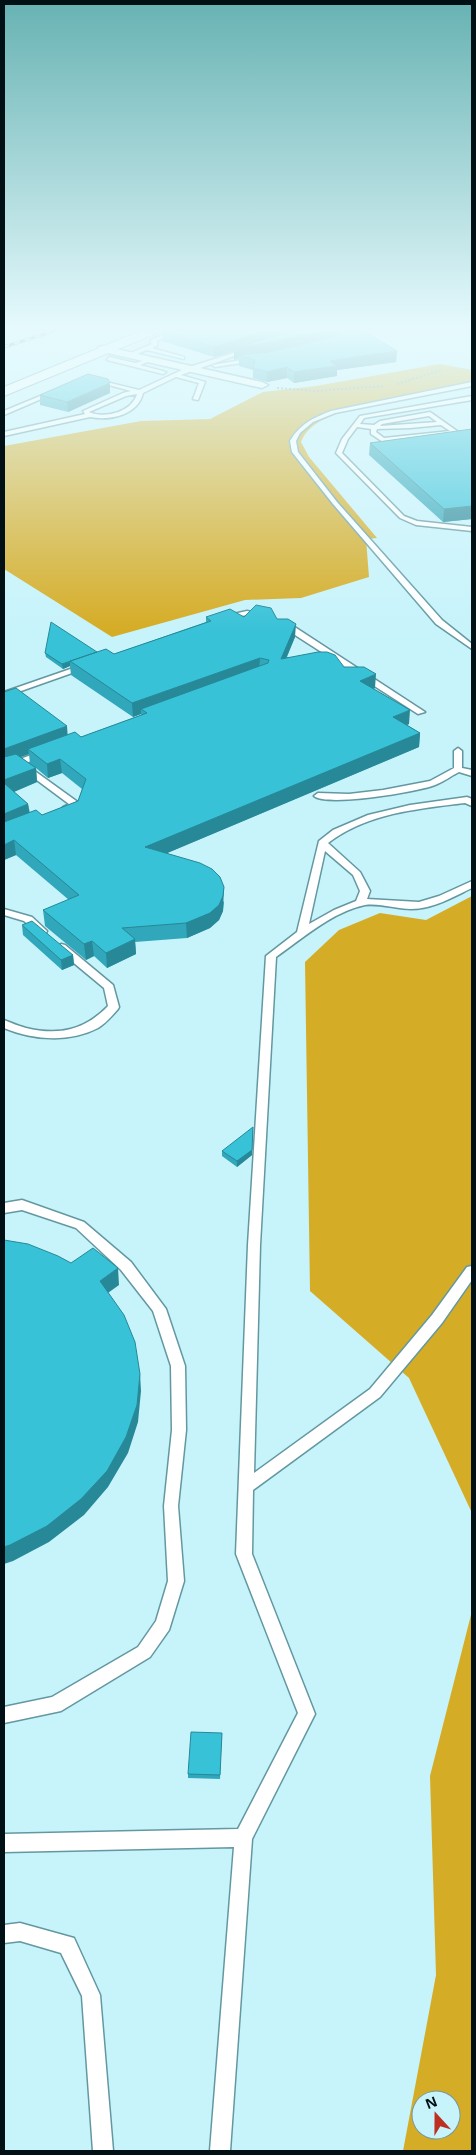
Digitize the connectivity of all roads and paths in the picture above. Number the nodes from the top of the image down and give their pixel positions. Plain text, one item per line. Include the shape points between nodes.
1 (19, 431) edge
2 (300, 431) edge
3 (352, 431) edge
4 (373, 431) edge
5 (453, 431) edge
6 (4, 434) edge
7 (472, 529) edge
8 (213, 621) edge
9 (472, 647) edge
10 (95, 663) edge
11 (4, 695) edge
12 (421, 712) dead end
13 (458, 751) dead end
14 (47, 752) edge
15 (19, 762) junction
16 (4, 768) edge
17 (458, 768) junction
18 (472, 773) edge
19 (318, 796) dead end
20 (472, 804) edge
21 (58, 812) edge
22 (322, 844) junction
23 (472, 884) edge
24 (360, 904) junction
25 (4, 912) edge
26 (302, 934) junction
27 (4, 1024) edge
28 (4, 1208) edge
29 (472, 1271) edge
30 (247, 1486) junction
31 (4, 1715) edge
32 (243, 1838) junction
33 (4, 1843) edge
34 (4, 1934) edge
35 (103, 2151) edge
36 (220, 2151) edge

1 - 6 lane
2 - 9 lane via 293,441 295,452 439,622
3 - 7 lane via 339,453 402,517 416,523
4 - 5 lane via 383,440
8 - 12 lane via 231,614 247,613 275,618
10 - 11 lane
13 - 17 lane
14 - 15 lane
15 - 16 lane
15 - 21 lane via 76,805
17 - 18 lane
17 - 19 lane via 433,783 383,794
20 - 22 lane via 467,800 372,817 333,833
22 - 24 lane via 357,874 365,891
22 - 26 lane
23 - 24 lane via 436,901 411,906 382,902
24 - 26 lane via 337,913
25 - 27 lane via 28,919 102,981 109,988 114,1007 94,1024 69,1033 39,1034
26 - 30 lane via 271,956 254,1245
28 - 31 lane via 22,1205 80,1225 126,1266 160,1309 178,1366 179,1430 171,1506 176,1581 163,1625 144,1652 55,1705
29 - 30 lane via 375,1393
30 - 32 lane via 244,1554 307,1714
32 - 33 lane
32 - 36 lane
34 - 35 lane via 20,1932 67,1945 91,1995

